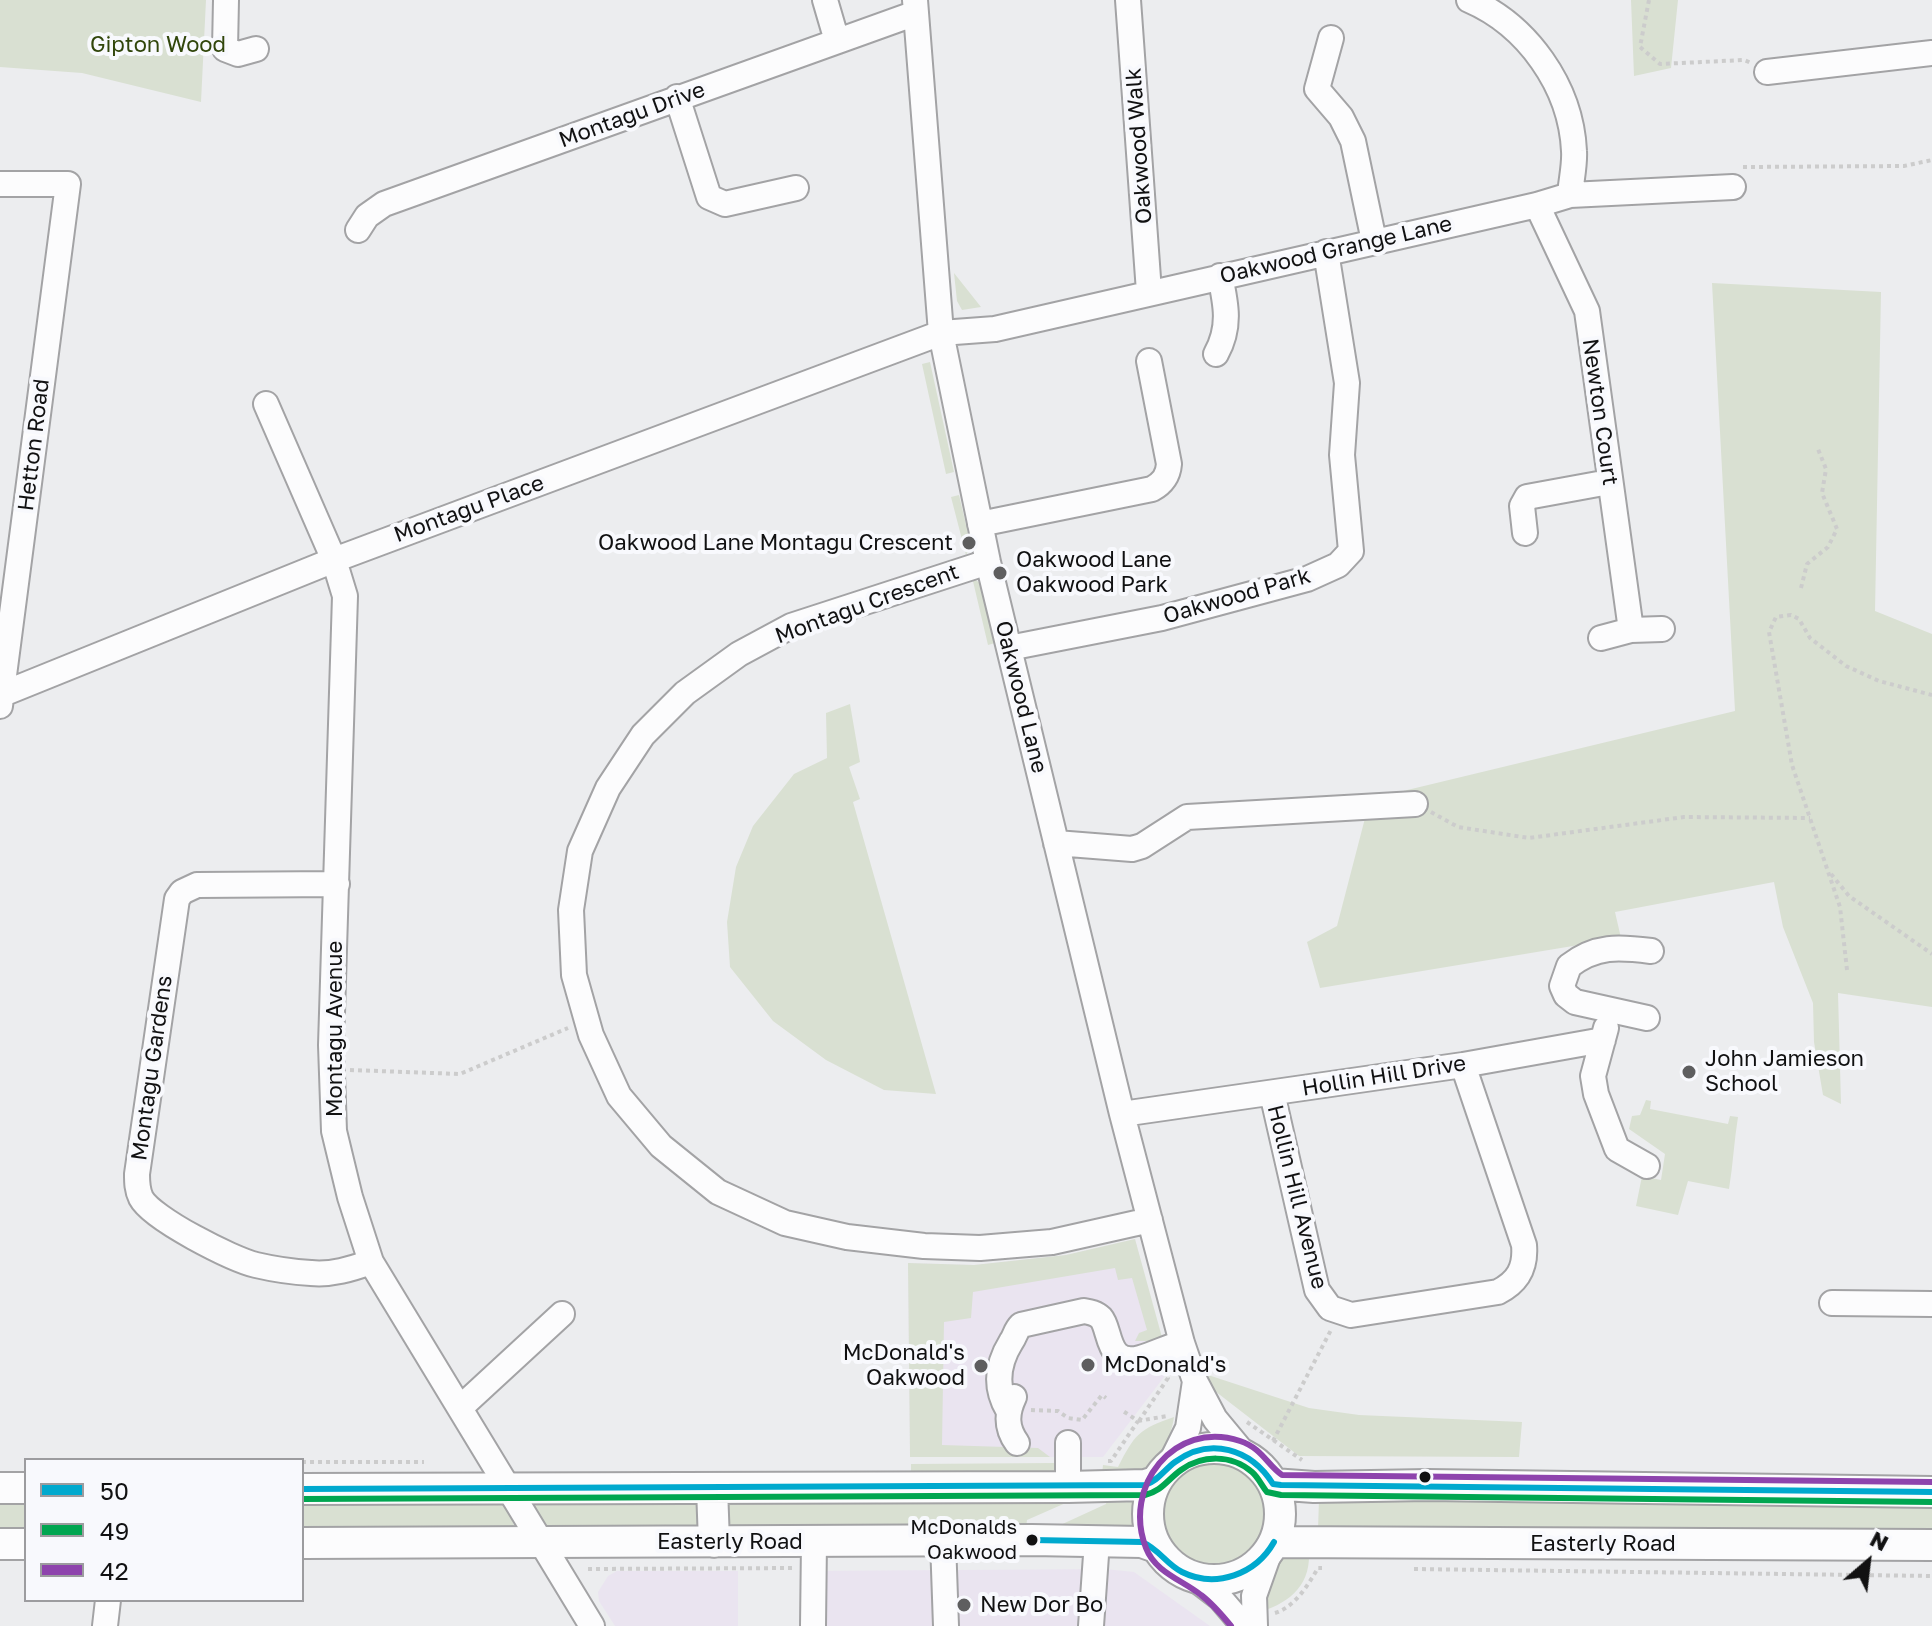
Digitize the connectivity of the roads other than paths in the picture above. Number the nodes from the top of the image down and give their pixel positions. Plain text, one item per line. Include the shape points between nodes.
1 (226, 0) edge
2 (825, 0) edge
3 (1128, 0) edge
4 (1469, 0) edge
5 (915, 7) edge
6 (1331, 38) dead end
7 (837, 41) junction
8 (256, 49) dead end
9 (1932, 53) edge
10 (1767, 72) road end
11 (677, 97) junction
12 (1731, 177) road end
13 (0, 184) edge
14 (796, 188) dead end
15 (1570, 195) junction
16 (1537, 205) junction
17 (358, 230) dead end
18 (1374, 241) junction
19 (1326, 252) junction
20 (1220, 276) junction
21 (1149, 292) junction
22 (941, 333) junction
23 (1216, 354) dead end
24 (1149, 361) dead end
25 (266, 404) dead end
26 (1609, 482) junction
27 (980, 524) junction
28 (1525, 533) dead end
29 (334, 560) junction
30 (988, 562) junction
31 (1662, 629) dead end
32 (1631, 630) junction
33 (1601, 638) dead end
34 (1009, 648) junction
35 (0, 698) edge
36 (1415, 804) road end
37 (1056, 843) junction
38 (337, 884) junction
39 (1651, 951) dead end
40 (1611, 1010) junction
41 (1647, 1018) dead end
42 (1603, 1040) junction
43 (1463, 1065) junction
44 (1272, 1093) junction
45 (1122, 1114) junction
46 (1647, 1166) dead end
47 (1150, 1220) junction
48 (371, 1262) junction
49 (1832, 1303) dead end
50 (1932, 1304) edge
51 (562, 1314) dead end
52 (1171, 1346) junction
53 (1195, 1381) junction
54 (460, 1408) junction
55 (1017, 1443) dead end
56 (1068, 1443) dead end
57 (1244, 1454) junction
58 (1162, 1474) junction
59 (1273, 1484) junction
60 (1068, 1487) junction
61 (0, 1488) edge
62 (24, 1488) edge
63 (712, 1488) junction
64 (304, 1489) edge
65 (510, 1489) junction
66 (1932, 1492) edge
67 (943, 1541) junction
68 (1097, 1541) junction
69 (714, 1542) junction
70 (814, 1542) junction
71 (304, 1543) edge
72 (540, 1543) junction
73 (0, 1544) edge
74 (24, 1544) edge
75 (1272, 1545) junction
76 (1932, 1545) edge
77 (1156, 1547) junction
78 (1190, 1575) junction
79 (108, 1602) edge
80 (1251, 1623) edge
81 (105, 1626) edge
82 (592, 1626) edge
83 (813, 1626) edge
84 (946, 1626) edge
85 (1092, 1626) edge

1 - 8 street via 225,49 238,54
2 - 7 street
3 - 21 street, Oakwood Walk
4 - 15 street via 1506,21 1532,45 1562,94 1574,150
5 - 7 street, Montagu Drive
5 - 22 street, Oakwood Lane
6 - 18 street via 1317,89 1353,141
7 - 11 street, Montagu Drive
9 - 10 street
11 - 14 street via 709,197 725,204
11 - 17 street, Montagu Drive via 384,204
12 - 15 street, Oakwood Grange Lane
13 - 35 street, Hetton Road via 68,184
15 - 16 street, Oakwood Grange Lane
16 - 18 street, Oakwood Grange Lane
16 - 26 street, Newton Court via 1587,311
18 - 19 street, Oakwood Grange Lane
19 - 20 street, Oakwood Grange Lane
19 - 34 street, Oakwood Park via 1347,383 1342,455 1351,551 1338,565 1307,579 1162,618
20 - 21 street, Oakwood Grange Lane
20 - 23 street via 1227,319
21 - 22 street, Oakwood Grange Lane via 995,329
22 - 27 street, Oakwood Lane
22 - 29 street, Montagu Place
24 - 27 street via 1169,464 1159,485
25 - 29 street, Montagu Avenue
26 - 28 street via 1527,497 1522,506
26 - 32 street, Newton Court
27 - 30 street, Oakwood Lane
29 - 35 street, Montagu Place
29 - 38 street, Montagu Avenue via 345,596
30 - 34 street, Oakwood Lane
30 - 47 street, Montagu Crescent via 791,626 739,654 685,693 643,735 608,788 580,851 571,910 574,975 591,1035 619,1096 661,1146 718,1192 785,1223 847,1237 980,1248 1052,1242
31 - 32 street
32 - 33 street
34 - 37 street, Oakwood Lane
36 - 37 street via 1187,817 1132,849
37 - 45 street, Oakwood Lane
38 - 48 street, Montagu Avenue via 334,1131
38 - 48 street, Montagu Gardens via 197,885 177,899 137,1187 141,1199 160,1216 255,1265 339,1273
39 - 40 street via 1615,946 1569,966 1562,986 1566,995
40 - 41 street
40 - 42 street
42 - 43 street, Hollin Hill Drive
42 - 46 street via 1593,1076 1596,1094 1617,1149
43 - 44 street, Hollin Hill Drive
43 - 44 street, Hollin Hill Avenue via 1524,1245 1523,1269 1498,1292 1351,1315 1322,1300 1317,1290
44 - 45 street, Hollin Hill Drive
45 - 47 street, Oakwood Lane
47 - 52 street, Oakwood Lane
48 - 54 street, Montagu Avenue
49 - 50 street
51 - 54 street
52 - 53 street, Oakwood Lane
52 - 55 street via 1137,1359 1122,1356 1108,1341 1104,1322 1084,1311 1021,1325 1005,1348 1000,1379 1002,1399 1015,1412 1010,1433
53 - 57 street, Oakwood Lane via 1215,1419
53 - 58 street, Oakwood Lane via 1188,1428
54 - 65 street, Montagu Avenue
56 - 60 street
57 - 58 main road via 1205,1448 1186,1453
57 - 59 main road
58 - 60 main road via 1145,1485
58 - 77 main road via 1150,1495 1149,1526
59 - 66 main road
59 - 75 main road via 1279,1527
60 - 63 main road
61 - 62 main road
63 - 65 main road
63 - 69 main road
64 - 65 main road
65 - 72 street, Montagu Avenue
67 - 68 main road, Easterly Road
67 - 70 main road, Easterly Road
67 - 84 street
68 - 77 main road, Easterly Road
68 - 85 street
69 - 70 main road, Easterly Road
69 - 72 main road, Easterly Road
70 - 83 street
71 - 72 main road, Easterly Road
72 - 82 street, Montagu Avenue
73 - 74 main road
75 - 76 main road, Easterly Road
75 - 78 main road via 1245,1572 1215,1581
75 - 80 street via 1254,1596
77 - 78 main road
78 - 80 street
79 - 81 street

